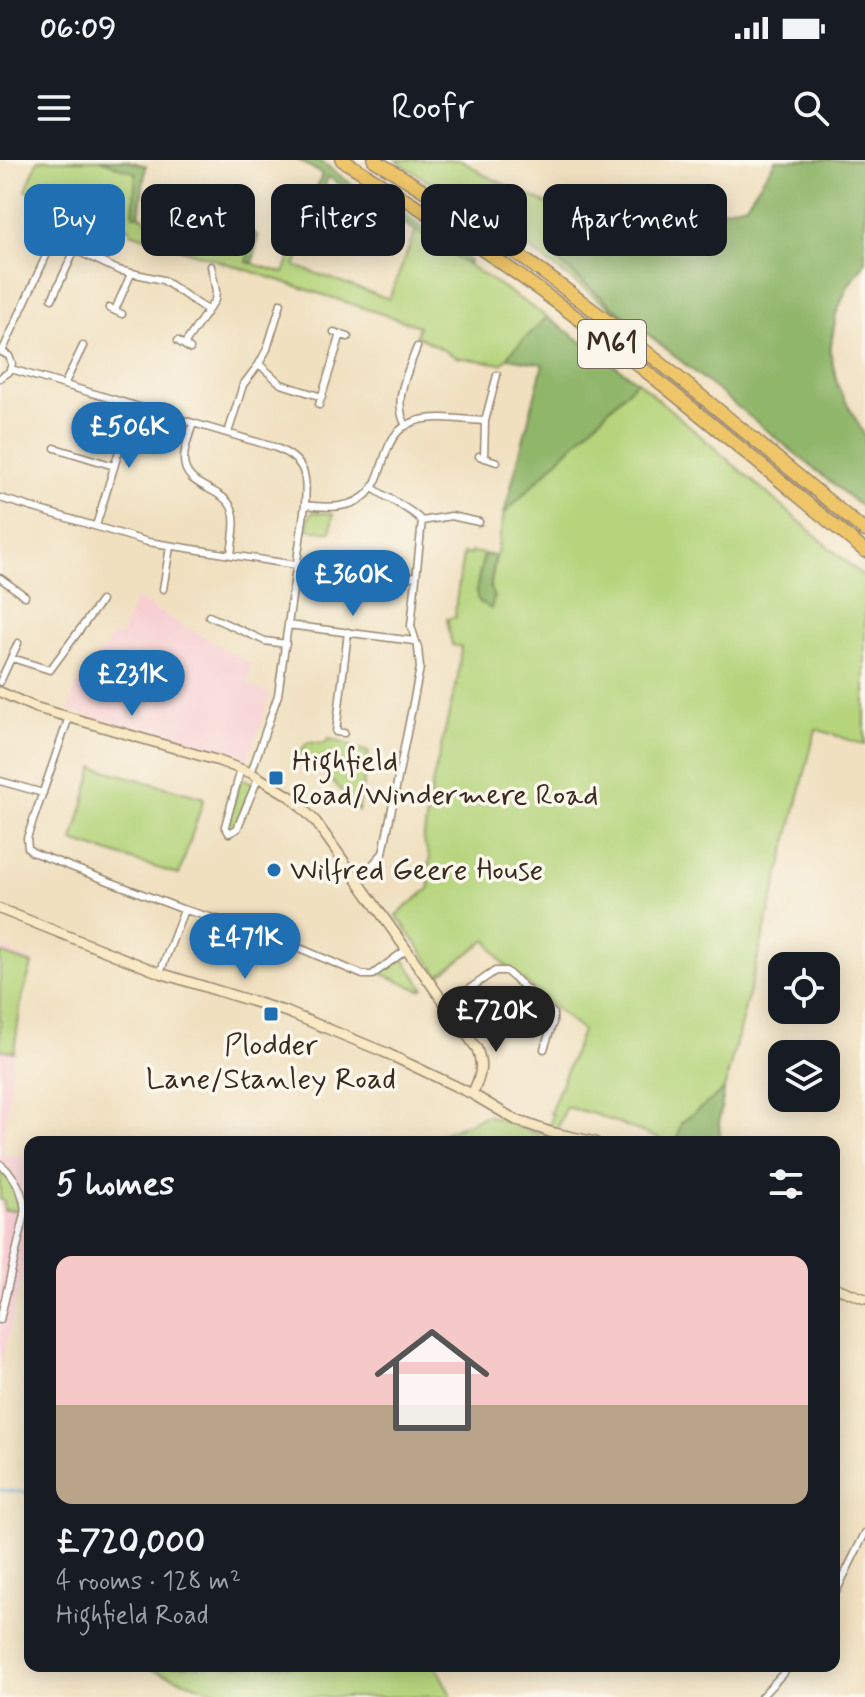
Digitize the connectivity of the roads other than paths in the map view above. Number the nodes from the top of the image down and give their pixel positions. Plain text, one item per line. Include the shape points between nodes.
1 (342, 160) edge
2 (374, 160) edge
3 (46, 256) edge
4 (71, 256) edge
5 (89, 256) edge
6 (211, 266) dead end
7 (131, 274) junction
8 (52, 299) dead end
9 (281, 303) dead end
10 (207, 310) junction
11 (122, 314) dead end
12 (341, 334) dead end
13 (184, 345) dead end
14 (83, 346) dead end
15 (414, 351) dead end
16 (1, 352) edge
17 (259, 364) junction
18 (11, 369) junction
19 (497, 375) dead end
20 (0, 378) edge
21 (64, 385) junction
22 (133, 405) junction
23 (485, 421) junction
24 (193, 423) junction
25 (406, 426) junction
26 (228, 433) junction
27 (55, 448) dead end
28 (497, 462) dead end
29 (114, 466) junction
30 (373, 488) junction
31 (0, 498) edge
32 (305, 505) junction
33 (475, 518) dead end
34 (422, 521) junction
35 (96, 526) junction
36 (865, 531) edge
37 (170, 547) junction
38 (865, 551) edge
39 (231, 555) junction
40 (296, 565) junction
41 (356, 576) dead end
42 (416, 577) junction
43 (0, 578) edge
44 (163, 589) dead end
45 (25, 596) dead end
46 (89, 603) dead end
47 (209, 616) dead end
48 (288, 625) junction
49 (348, 632) junction
50 (414, 641) junction
51 (18, 643) dead end
52 (286, 644) junction
53 (12, 658) junction
54 (0, 682) edge
55 (0, 692) edge
56 (69, 717) junction
57 (344, 733) dead end
58 (241, 769) junction
59 (255, 775) junction
60 (0, 781) edge
61 (43, 793) junction
62 (358, 881) junction
63 (0, 909) edge
64 (184, 910) junction
65 (406, 950) junction
66 (160, 973) junction
67 (446, 1005) junction
68 (544, 1049) dead end
69 (472, 1094) junction
70 (568, 1136) edge
71 (0, 1164) edge
72 (24, 1206) edge
73 (24, 1218) edge
74 (840, 1289) edge
75 (865, 1299) edge
76 (0, 1320) edge
77 (865, 1533) edge
78 (840, 1584) edge
79 (784, 1672) edge
80 (761, 1697) edge

1 - 38 highway, M61 via 565,308
2 - 36 highway, M61 via 540,270
3 - 16 street
4 - 8 street
5 - 7 street
6 - 10 street via 216,296
7 - 10 street via 163,280
7 - 11 street via 112,309
9 - 17 street via 281,316
10 - 13 street
12 - 17 street via 320,401 285,387
14 - 21 street
15 - 25 street via 399,405
16 - 18 street via 9,356
17 - 26 street via 243,385
18 - 20 street
18 - 21 street
19 - 23 street
21 - 22 street
22 - 24 street
22 - 29 street
23 - 25 street via 437,418
23 - 28 street via 481,457
24 - 26 street
24 - 39 street via 185,468 193,480 230,505
25 - 30 street via 391,441
26 - 32 street via 297,460 306,480
27 - 29 street
29 - 35 street
30 - 32 street via 339,508
30 - 34 street
31 - 35 street
32 - 40 street
33 - 34 street
34 - 42 street
35 - 37 street
37 - 39 street
37 - 44 street
39 - 40 street
40 - 48 street
41 - 42 street via 357,570
42 - 50 street
43 - 45 street
46 - 53 street via 99,605 50,670
47 - 52 street via 265,641
48 - 49 street
48 - 52 street
49 - 50 street
49 - 57 street via 336,732
50 - 62 street via 420,668 385,844 379,861
51 - 53 street
52 - 59 street
53 - 54 street
55 - 56 main road
56 - 58 main road
56 - 61 street
58 - 59 main road
58 - 59 street via 225,826 229,833 237,829
59 - 62 main road via 309,814
60 - 61 street
61 - 64 street via 26,842 32,852
62 - 65 main road
63 - 66 main road
64 - 65 street via 264,933 363,975 372,975
64 - 66 street
65 - 67 main road
66 - 69 main road via 287,1012
67 - 68 street via 495,971 506,971 553,1013
67 - 69 main road via 480,1058
69 - 70 main road via 524,1123
71 - 72 street via 22,1191
73 - 76 street
74 - 75 main road
77 - 78 street
79 - 80 street

